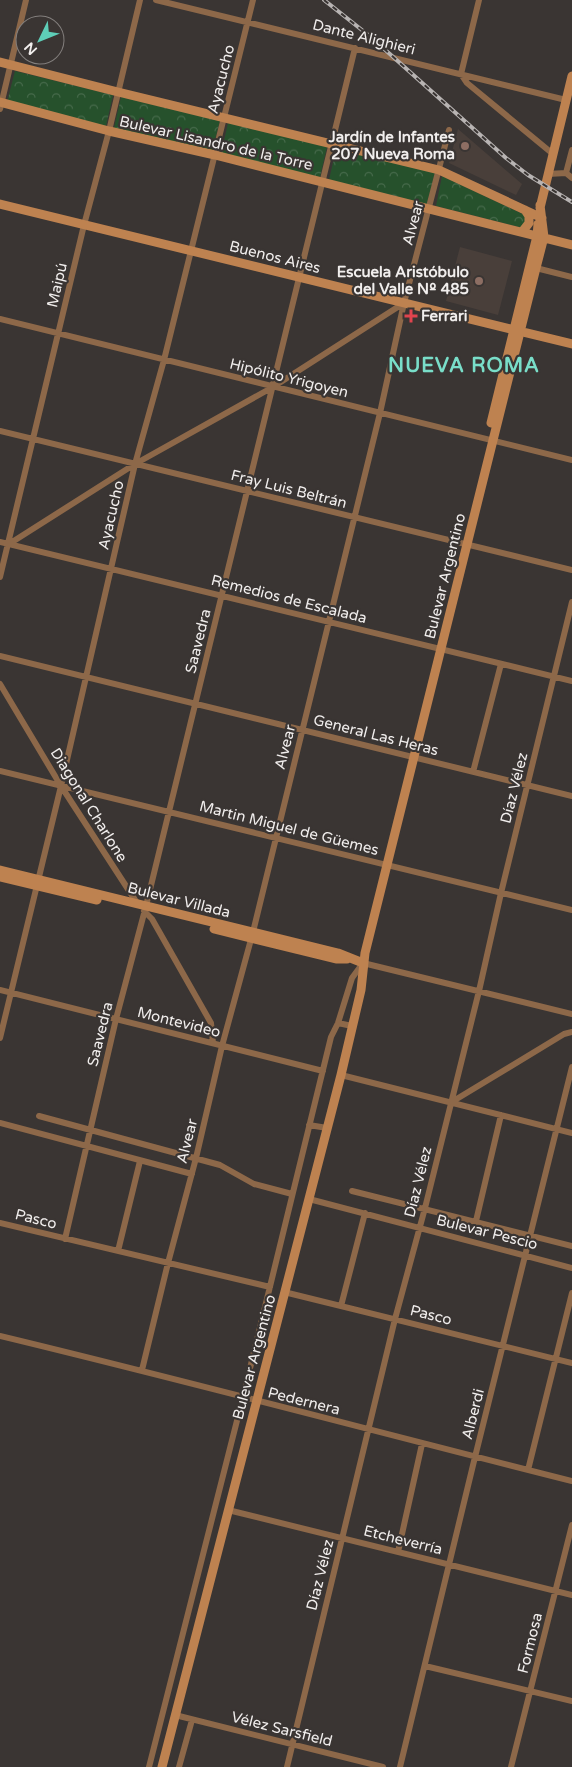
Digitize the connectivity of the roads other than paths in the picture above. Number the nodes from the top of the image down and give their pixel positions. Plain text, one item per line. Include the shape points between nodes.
1 (26, 0) edge
2 (140, 0) edge
3 (156, 0) edge
4 (253, 0) edge
5 (479, 0) edge
6 (248, 22) junction
7 (355, 48) junction
8 (0, 62) edge
9 (11, 64) junction
10 (462, 74) junction
11 (571, 81) edge
12 (118, 92) junction
13 (566, 100) junction
14 (1, 104) edge
15 (224, 117) junction
16 (450, 130) dead end
17 (109, 132) junction
18 (332, 144) junction
19 (572, 150) edge
20 (553, 154) junction
21 (215, 155) junction
22 (439, 170) junction
23 (566, 173) junction
24 (548, 174) junction
25 (572, 178) edge
26 (323, 182) junction
27 (0, 204) edge
28 (430, 208) junction
29 (525, 210) junction
30 (540, 217) junction
31 (84, 225) junction
32 (522, 232) junction
33 (540, 236) junction
34 (572, 245) edge
35 (191, 251) junction
36 (536, 268) junction
37 (572, 277) edge
38 (300, 278) junction
39 (404, 304) junction
40 (0, 319) edge
41 (517, 331) junction
42 (59, 334) junction
43 (572, 344) edge
44 (164, 360) junction
45 (273, 386) junction
46 (380, 413) junction
47 (0, 431) edge
48 (34, 439) junction
49 (490, 440) junction
50 (572, 460) edge
51 (135, 464) junction
52 (247, 492) junction
53 (353, 518) junction
54 (0, 542) edge
55 (9, 544) junction
56 (464, 545) junction
57 (111, 568) junction
58 (572, 570) edge
59 (0, 577) edge
60 (222, 596) junction
61 (572, 602) edge
62 (328, 622) junction
63 (439, 649) junction
64 (0, 656) edge
65 (501, 664) junction
66 (86, 677) junction
67 (554, 677) junction
68 (572, 681) edge
69 (0, 684) edge
70 (196, 704) junction
71 (302, 730) junction
72 (412, 757) junction
73 (0, 771) edge
74 (473, 772) junction
75 (528, 785) junction
76 (61, 786) junction
77 (572, 796) edge
78 (169, 812) junction
79 (275, 838) junction
80 (385, 865) junction
81 (0, 870) edge
82 (0, 877) edge
83 (37, 883) junction
84 (501, 893) junction
85 (142, 907) junction
86 (572, 910) edge
87 (252, 935) junction
88 (363, 963) junction
89 (0, 990) edge
90 (479, 990) junction
91 (11, 993) junction
92 (572, 1014) edge
93 (116, 1019) junction
94 (338, 1023) junction
95 (352, 1026) junction
96 (572, 1032) edge
97 (0, 1038) edge
98 (213, 1043) junction
99 (222, 1046) junction
100 (572, 1067) edge
101 (323, 1071) junction
102 (341, 1075) junction
103 (450, 1103) junction
104 (501, 1115) junction
105 (39, 1116) dead end
106 (0, 1123) edge
107 (309, 1124) junction
108 (327, 1128) junction
109 (557, 1129) junction
110 (90, 1130) junction
111 (572, 1133) edge
112 (86, 1146) junction
113 (196, 1158) junction
114 (140, 1161) junction
115 (192, 1174) junction
116 (352, 1191) dead end
117 (292, 1194) junction
118 (309, 1199) junction
119 (425, 1208) junction
120 (365, 1213) junction
121 (476, 1221) junction
122 (0, 1223) edge
123 (420, 1228) junction
124 (530, 1235) junction
125 (65, 1239) junction
126 (572, 1246) edge
127 (118, 1251) junction
128 (525, 1254) junction
129 (168, 1263) junction
130 (572, 1268) edge
131 (270, 1287) junction
132 (284, 1292) junction
133 (572, 1293) edge
134 (341, 1306) junction
135 (395, 1319) junction
136 (0, 1336) edge
137 (502, 1346) junction
138 (555, 1359) junction
139 (572, 1363) edge
140 (142, 1370) junction
141 (243, 1397) junction
142 (256, 1401) junction
143 (369, 1430) junction
144 (422, 1444) junction
145 (475, 1457) junction
146 (528, 1470) junction
147 (572, 1481) edge
148 (228, 1510) junction
149 (572, 1525) edge
150 (342, 1538) junction
151 (398, 1552) junction
152 (449, 1564) junction
153 (555, 1591) junction
154 (572, 1595) edge
155 (425, 1666) junction
156 (530, 1692) junction
157 (572, 1702) edge
158 (174, 1716) junction
159 (192, 1720) junction
160 (292, 1745) junction
161 (149, 1767) edge
162 (162, 1767) edge
163 (179, 1767) edge
164 (287, 1767) edge
165 (383, 1767) edge
166 (400, 1767) edge
167 (512, 1767) edge

1 - 9 street
2 - 12 street, Maipú
3 - 6 street, Dante Alighieri
4 - 6 street, Ayacucho
5 - 10 street
6 - 7 street, Dante Alighieri
6 - 15 street, Ayacucho
7 - 10 street, Dante Alighieri
7 - 18 street, Saavedra
8 - 9 main road, Bulevar Lisandro de la Torre
9 - 12 main road, Bulevar Lisandro de la Torre
9 - 14 street
10 - 13 street, Dante Alighieri
10 - 20 street via 467,83
11 - 13 main road, Bulevar Argentino
12 - 15 main road, Bulevar Lisandro de la Torre
12 - 17 street, Maipú
13 - 20 main road, Bulevar Argentino
14 - 17 main road, Bulevar Lisandro de la Torre
15 - 18 main road, Bulevar Lisandro de la Torre
15 - 21 street, Ayacucho
16 - 22 street, Alvear
17 - 21 main road, Bulevar Lisandro de la Torre
17 - 31 street, Maipú
18 - 22 main road, Bulevar Lisandro de la Torre
18 - 26 street, Saavedra
19 - 23 street
20 - 24 main road, Bulevar Argentino
21 - 26 main road, Bulevar Lisandro de la Torre
21 - 35 street, Ayacucho
22 - 28 street, Alvear
22 - 29 main road, Bulevar Lisandro de la Torre
23 - 24 street
23 - 25 street
24 - 30 main road, Bulevar Argentino
26 - 28 main road, Bulevar Lisandro de la Torre
26 - 38 street, Saavedra
27 - 31 main road, Buenos Aires
28 - 32 main road, Bulevar Lisandro de la Torre
28 - 39 street, Alvear
29 - 30 main road, Bulevar Lisandro de la Torre
29 - 32 main road via 529,223
30 - 33 main road, Bulevar Argentino
31 - 35 main road, Buenos Aires
31 - 42 street, Maipú
32 - 33 main road, Bulevar Lisandro de la Torre
33 - 34 main road, Bulevar Lisandro de la Torre
33 - 36 main road, Bulevar Argentino
33 - 41 main road, Bulevar Argentino
35 - 38 main road, Buenos Aires
35 - 44 street, Ayacucho
36 - 37 street
36 - 41 main road, Bulevar Argentino
38 - 39 main road, Buenos Aires
38 - 45 street, Saavedra
39 - 41 main road, Buenos Aires
39 - 45 street
39 - 46 street, Alvear
40 - 42 street, Hipólito Yrigoyen
41 - 43 main road, Buenos Aires
41 - 49 main road, Bulevar Argentino
42 - 44 street, Hipólito Yrigoyen
42 - 48 street, Maipú
44 - 45 street, Hipólito Yrigoyen
44 - 51 street, Ayacucho
45 - 46 street, Hipólito Yrigoyen
45 - 51 street
45 - 52 street, Saavedra
46 - 49 street, Hipólito Yrigoyen
46 - 53 street, Alvear
47 - 48 street, Fray Luis Beltrán
48 - 51 street, Fray Luis Beltrán
48 - 55 street, Maipú
49 - 50 street, Hipólito Yrigoyen
49 - 56 main road, Bulevar Argentino
51 - 52 street, Fray Luis Beltrán
51 - 55 street
51 - 57 street, Ayacucho
52 - 53 street, Fray Luis Beltrán
52 - 60 street, Saavedra
53 - 56 street, Fray Luis Beltrán
53 - 62 street, Alvear
54 - 55 street, Remedios de Escalada
55 - 57 street, Remedios de Escalada
55 - 59 street, Maipú
56 - 58 street, Fray Luis Beltrán
56 - 63 main road, Bulevar Argentino
57 - 60 street, Remedios de Escalada
57 - 66 street, Ayacucho
60 - 62 street, Remedios de Escalada
60 - 70 street, Saavedra
61 - 67 street, Díaz Vélez
62 - 63 street, Remedios de Escalada
62 - 71 street, Alvear
63 - 65 street, Remedios de Escalada
63 - 72 main road, Bulevar Argentino
64 - 66 street, General Las Heras
65 - 67 street, Remedios de Escalada
65 - 74 street
66 - 70 street, General Las Heras
66 - 76 street, Ayacucho
67 - 68 street, Remedios de Escalada
67 - 75 street, Díaz Vélez
69 - 76 street, Diagonal Charlone
70 - 71 street, General Las Heras
70 - 78 street, Saavedra
71 - 72 street, General Las Heras
71 - 79 street, Alvear
72 - 74 street, General Las Heras
72 - 80 main road, Bulevar Argentino
73 - 76 street, Martin Miguel de Güemes
74 - 75 street, General Las Heras
75 - 77 street, General Las Heras
75 - 84 street, Díaz Vélez
76 - 78 street, Martin Miguel de Güemes
76 - 83 street, Ayacucho
76 - 85 street, Diagonal Charlone
78 - 79 street, Martin Miguel de Güemes
78 - 85 street, Saavedra
79 - 80 street, Martin Miguel de Güemes
79 - 87 street, Alvear
80 - 84 street, Martin Miguel de Güemes
80 - 88 main road, Bulevar Argentino
81 - 83 main road, Bulevar Villada
82 - 83 main road, Bulevar Villada
83 - 85 main road, Bulevar Villada
83 - 91 street, Ayacucho
84 - 86 street, Martin Miguel de Güemes
84 - 90 street, Díaz Vélez
85 - 87 main road, Bulevar Villada
85 - 93 street, Saavedra
85 - 98 street, Diagonal Charlone via 152,919 210,1024
87 - 88 main road, Bulevar Villada via 336,959
87 - 99 street, Alvear
88 - 90 street, Bulevar Villada
88 - 94 street via 352,978
88 - 95 main road, Bulevar Argentino
89 - 91 street, Montevideo
90 - 92 street, Bulevar Villada
90 - 103 street, Díaz Vélez
91 - 93 street, Montevideo
91 - 97 street, Ayacucho
93 - 98 street, Montevideo
93 - 110 street, Saavedra
94 - 95 street
94 - 101 street via 331,1037
95 - 102 main road, Bulevar Argentino
96 - 103 street
98 - 99 street, Montevideo
99 - 101 street, Montevideo
99 - 113 street, Alvear
100 - 109 street, Alberdi
101 - 107 street
102 - 103 street
102 - 108 main road, Bulevar Argentino
103 - 104 street
103 - 119 street, Díaz Vélez
104 - 109 street
104 - 121 street
105 - 110 street
106 - 112 street
107 - 108 street
107 - 117 street
108 - 118 main road, Bulevar Argentino
109 - 111 street
109 - 124 street, Alberdi
110 - 112 street, Saavedra
110 - 113 street
112 - 114 street
112 - 125 street, Saavedra
113 - 115 street, Alvear
113 - 117 street via 220,1165 254,1184
114 - 115 street
114 - 127 street
115 - 129 street, Alvear
116 - 119 street, Bulevar Pescio
117 - 131 street
118 - 120 street, Bulevar Pescio
118 - 132 main road, Bulevar Argentino
119 - 121 street, Bulevar Pescio
119 - 123 street, Díaz Vélez
120 - 123 street, Bulevar Pescio
120 - 134 street
121 - 124 street, Bulevar Pescio
122 - 125 street, Pasco
123 - 128 street, Bulevar Pescio
123 - 135 street, Díaz Vélez
124 - 126 street, Bulevar Pescio
124 - 128 street, Alberdi
125 - 127 street, Pasco
127 - 129 street, Pasco
128 - 130 street, Bulevar Pescio
128 - 137 street, Alberdi
129 - 131 street, Pasco
129 - 140 street, Alvear
131 - 141 street
132 - 134 street, Pasco
132 - 142 main road, Bulevar Argentino
133 - 138 street
134 - 135 street, Pasco
135 - 137 street, Pasco
135 - 143 street, Díaz Vélez
136 - 140 street, Pedernera
137 - 138 street, Pasco
137 - 145 street, Alberdi
138 - 139 street, Pasco
138 - 146 street
140 - 141 street, Pedernera
141 - 142 street, Pedernera
141 - 161 street
142 - 143 street, Pedernera
142 - 148 main road, Bulevar Argentino
143 - 144 street, Pedernera
143 - 150 street, Díaz Vélez
144 - 145 street, Pedernera
144 - 151 street
145 - 146 street, Pedernera
145 - 152 street, Alberdi
146 - 147 street, Pedernera
148 - 150 street, Etcheverría
148 - 158 main road, Bulevar Argentino
149 - 153 street, Formosa
150 - 151 street, Etcheverría
150 - 160 street, Díaz Vélez
151 - 152 street, Etcheverría
152 - 153 street, Etcheverría
152 - 155 street, Alberdi
153 - 154 street, Etcheverría
153 - 156 street, Formosa
155 - 156 street
155 - 166 street, Alberdi
156 - 157 street
156 - 167 street, Formosa
158 - 159 street, Vélez Sarsfield
158 - 162 main road, Bulevar Argentino
159 - 160 street, Vélez Sarsfield
159 - 163 street
160 - 164 street, Díaz Vélez
160 - 165 street, Vélez Sarsfield

